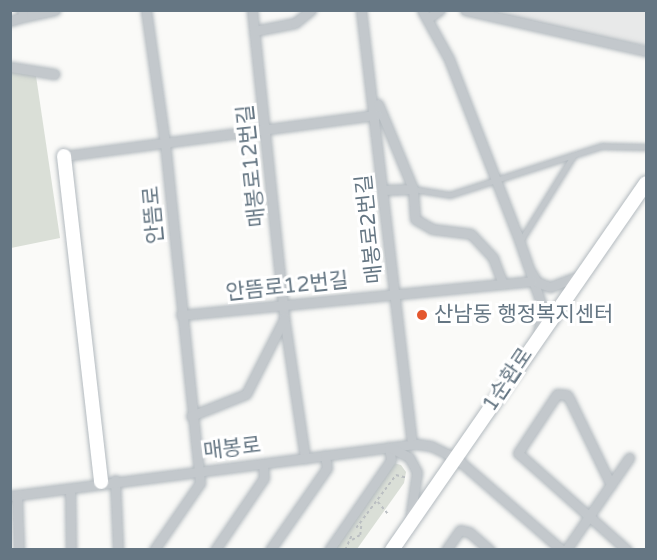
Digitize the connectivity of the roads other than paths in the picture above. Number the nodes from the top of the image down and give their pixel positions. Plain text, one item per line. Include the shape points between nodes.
1 (55, 10) edge
2 (146, 10) edge
3 (252, 10) edge
4 (311, 10) edge
5 (361, 10) edge
6 (440, 10) edge
7 (465, 10) edge
8 (22, 14) edge
9 (424, 15) edge
10 (10, 21) edge
11 (254, 31) junction
12 (646, 51) edge
13 (10, 67) edge
14 (54, 74) dead end
15 (372, 91) junction
16 (376, 115) junction
17 (267, 130) junction
18 (165, 143) junction
19 (646, 147) edge
20 (64, 156) joint
21 (573, 156) junction
22 (496, 181) junction
23 (646, 183) edge
24 (413, 189) junction
25 (384, 190) junction
26 (518, 238) junction
27 (527, 266) junction
28 (579, 276) junction
29 (531, 281) junction
30 (503, 284) junction
31 (395, 293) junction
32 (285, 313) junction
33 (181, 315) junction
34 (537, 338) junction
35 (191, 416) junction
36 (412, 444) junction
37 (389, 447) junction
38 (325, 455) junction
39 (305, 458) junction
40 (456, 458) junction
41 (629, 458) dead end
42 (263, 464) junction
43 (198, 472) junction
44 (108, 481) junction
45 (611, 485) junction
46 (70, 491) junction
47 (14, 497) edge
48 (589, 517) junction
49 (409, 524) junction
50 (19, 549) edge
51 (71, 549) edge
52 (118, 549) edge
53 (154, 549) edge
54 (215, 549) edge
55 (270, 549) edge
56 (329, 549) edge
57 (392, 549) edge
58 (446, 549) edge
59 (490, 549) edge
60 (564, 549) edge
61 (627, 549) edge

1 - 8 street
2 - 18 street, 안뜸로
3 - 11 street, 매봉로12번길
4 - 11 street via 295,23
5 - 15 street, 매봉로2번길
6 - 9 street
7 - 12 street
8 - 10 street
9 - 22 street via 449,59
11 - 17 street, 매봉로12번길
13 - 14 street
15 - 16 street, 매봉로2번길
15 - 24 street
16 - 17 street
16 - 25 street, 매봉로2번길
17 - 18 street
17 - 32 street, 매봉로12번길
18 - 20 street
18 - 33 street, 안뜸로
19 - 21 lane via 602,146
20 - 44 main road
21 - 22 lane
21 - 26 lane
22 - 24 lane via 450,195
22 - 26 street
23 - 28 main road, 1순환로
24 - 25 street
24 - 30 street via 415,219 432,229 471,234 494,258
25 - 31 street, 매봉로2번길
26 - 27 street
27 - 28 street via 537,282 546,286 563,285
27 - 29 street
28 - 34 main road, 1순환로
29 - 30 street, 안뜸로12번길
29 - 34 street via 543,309
30 - 31 street, 안뜸로12번길
31 - 32 street, 안뜸로12번길
31 - 36 street, 매봉로2번길
32 - 33 street, 안뜸로12번길
32 - 35 street via 250,388 234,403
32 - 39 street, 매봉로12번길
33 - 35 street, 안뜸로
34 - 40 main road, 1순환로
35 - 43 street, 안뜸로
36 - 37 street, 매봉로
36 - 40 street, 매봉로 via 431,446
37 - 38 street, 매봉로
37 - 49 street via 409,457 417,472
37 - 56 street via 391,460
38 - 39 street, 매봉로
38 - 55 street via 327,468
39 - 42 street, 매봉로
40 - 49 main road, 1순환로
40 - 60 street, 매봉로
41 - 45 street
42 - 43 street, 매봉로
42 - 54 street via 264,478
43 - 44 street, 매봉로
43 - 53 street via 200,483
44 - 46 street, 매봉로
44 - 52 street
45 - 48 street
45 - 48 street via 567,395 553,397 519,448 520,458
46 - 47 street, 매봉로
46 - 51 street
47 - 50 street
48 - 60 street
48 - 61 street
49 - 57 main road, 1순환로
58 - 59 street via 460,530 469,532

